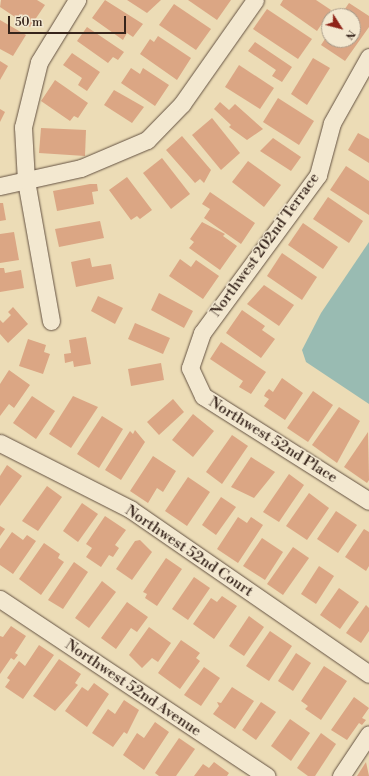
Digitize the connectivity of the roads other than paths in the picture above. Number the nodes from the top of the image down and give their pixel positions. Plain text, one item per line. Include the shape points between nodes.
1 (77, 0) edge
2 (255, 0) edge
3 (369, 57) edge
4 (26, 181) junction
5 (0, 186) edge
6 (51, 321) dead end
7 (190, 368) joint
8 (0, 442) edge
9 (369, 501) edge
10 (0, 600) edge
11 (369, 674) edge
12 (369, 734) edge
13 (266, 776) edge
14 (341, 776) edge

1 - 4 street via 39,62 23,127
2 - 4 street via 182,104 147,140 81,168
3 - 7 street, Northwest 202nd Terrace via 332,122 318,174 202,333
4 - 5 street
4 - 6 street
7 - 9 street, Northwest 52nd Place via 203,396
8 - 11 street, Northwest 52nd Court via 130,509
10 - 13 street, Northwest 52nd Avenue
12 - 14 street

